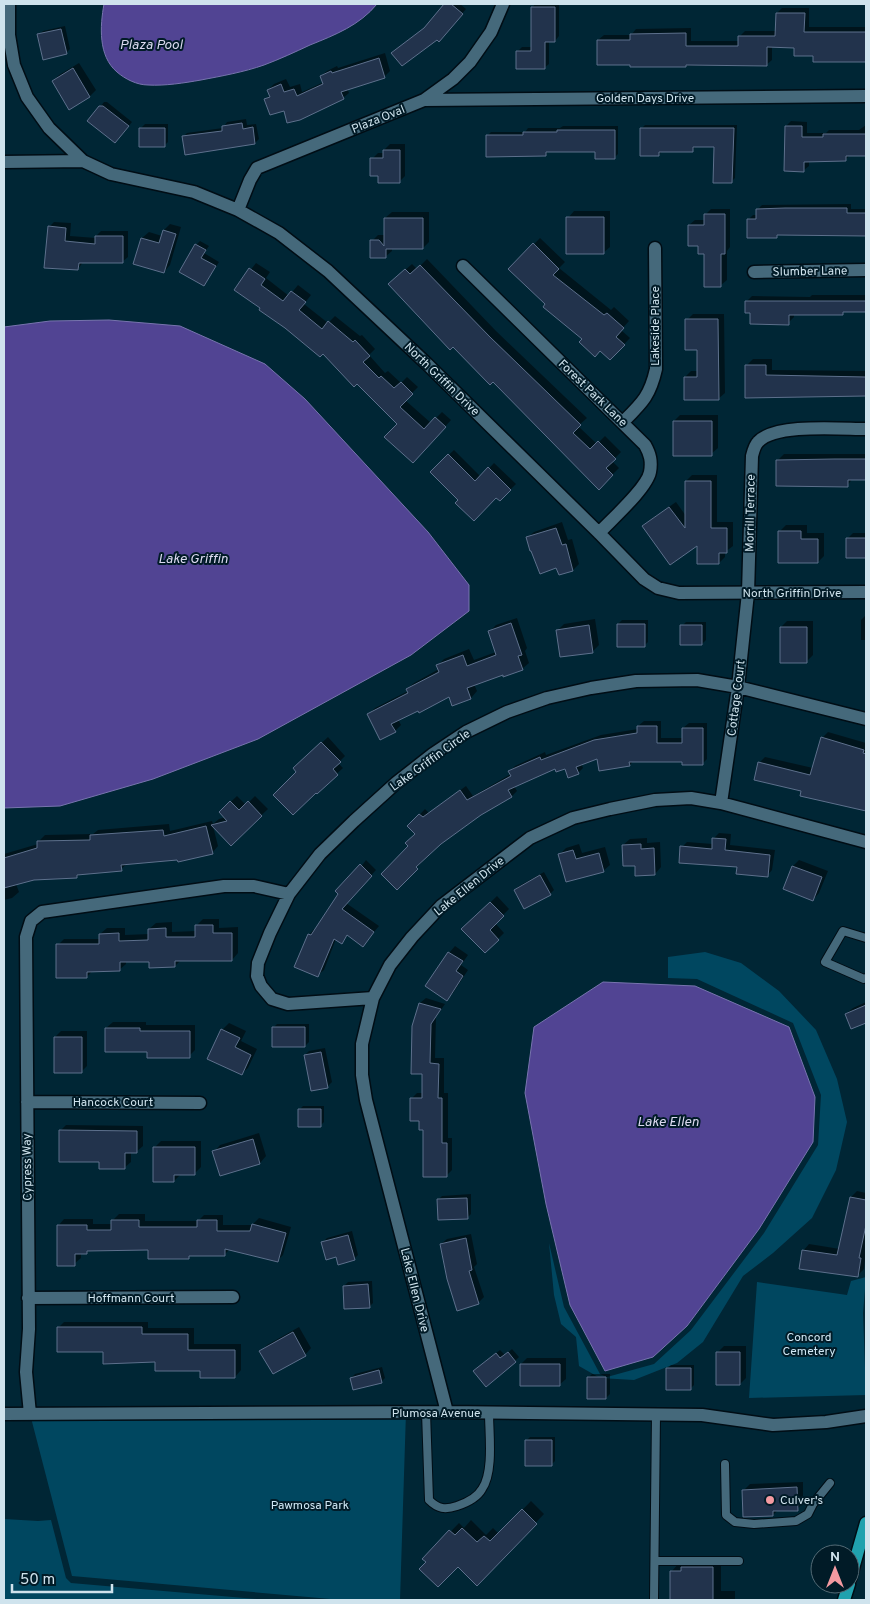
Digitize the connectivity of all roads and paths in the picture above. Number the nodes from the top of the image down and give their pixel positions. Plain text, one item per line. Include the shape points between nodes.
1 (9, 4) edge
2 (503, 4) edge
3 (866, 96) edge
4 (424, 100) junction
5 (83, 160) junction
6 (4, 162) edge
7 (238, 210) junction
8 (654, 248) dead end
9 (463, 266) dead end
10 (866, 270) edge
11 (754, 272) dead end
12 (623, 422) junction
13 (866, 429) edge
14 (599, 533) junction
15 (866, 592) edge
16 (748, 593) junction
17 (738, 687) junction
18 (866, 719) edge
19 (721, 803) junction
20 (866, 842) edge
21 (289, 894) junction
22 (866, 938) edge
23 (866, 978) edge
24 (373, 998) junction
25 (27, 1102) junction
26 (200, 1103) dead end
27 (233, 1297) dead end
28 (28, 1298) junction
29 (426, 1412) junction
30 (447, 1412) junction
31 (489, 1413) junction
32 (4, 1414) edge
33 (30, 1414) junction
34 (656, 1415) junction
35 (866, 1416) edge
36 (725, 1464) dead end
37 (830, 1483) dead end
38 (866, 1524) edge
39 (860, 1545) edge
40 (655, 1561) junction
41 (739, 1561) dead end
42 (654, 1600) edge

1 - 5 street via 9,35 14,65 27,96 49,128
2 - 4 street, Plaza Oval via 491,32 470,62
3 - 4 street, Golden Days Drive
4 - 7 street, Plaza Oval via 258,168
5 - 6 street, North Griffin Drive
5 - 7 street, North Griffin Drive via 111,174 194,192
7 - 14 street, North Griffin Drive via 279,233 328,271
8 - 12 street, Lakeside Place via 656,369 645,400
9 - 12 street, Forest Park Lane
10 - 11 street, Slumber Lane
12 - 14 street, Forest Park Lane via 645,445 651,458 650,473
13 - 16 street, Morrill Terrace via 798,429 779,432 756,443 752,456
14 - 16 street, North Griffin Drive via 644,579 658,588 679,593
15 - 16 street, North Griffin Drive
16 - 17 street, Cottage Court
17 - 18 street, Lake Griffin Circle
17 - 19 street, Cottage Court
17 - 21 street, Lake Griffin Circle via 697,680 636,681 547,698 506,712 466,732 396,783 320,854
19 - 20 street, Lake Ellen Drive
19 - 24 street, Lake Ellen Drive via 690,798 655,800 573,818 530,838 442,906 390,965
21 - 24 street, Lake Griffin Circle via 258,963 261,986 272,998 288,1004
21 - 25 street, Cypress Way via 254,886 224,886 42,912 31,921 26,937
22 - 23 lane via 843,931 825,962
24 - 30 street, Lake Ellen Drive via 362,1044 366,1100
25 - 26 street, Hancock Court
25 - 28 street, Cypress Way
27 - 28 street, Hoffmann Court
28 - 33 street, Cypress Way via 26,1372
29 - 30 street, Plumosa Avenue
29 - 31 lane via 429,1500 436,1507 446,1509 471,1500 482,1490 489,1464
29 - 33 street, Plumosa Avenue
30 - 31 street, Plumosa Avenue
31 - 34 street, Plumosa Avenue
32 - 33 street, Plumosa Avenue
34 - 35 street, Plumosa Avenue via 702,1415 774,1425
34 - 40 lane
36 - 37 lane via 726,1515 735,1522 796,1521 808,1514
38 - 39 main road
40 - 41 lane
40 - 42 lane

